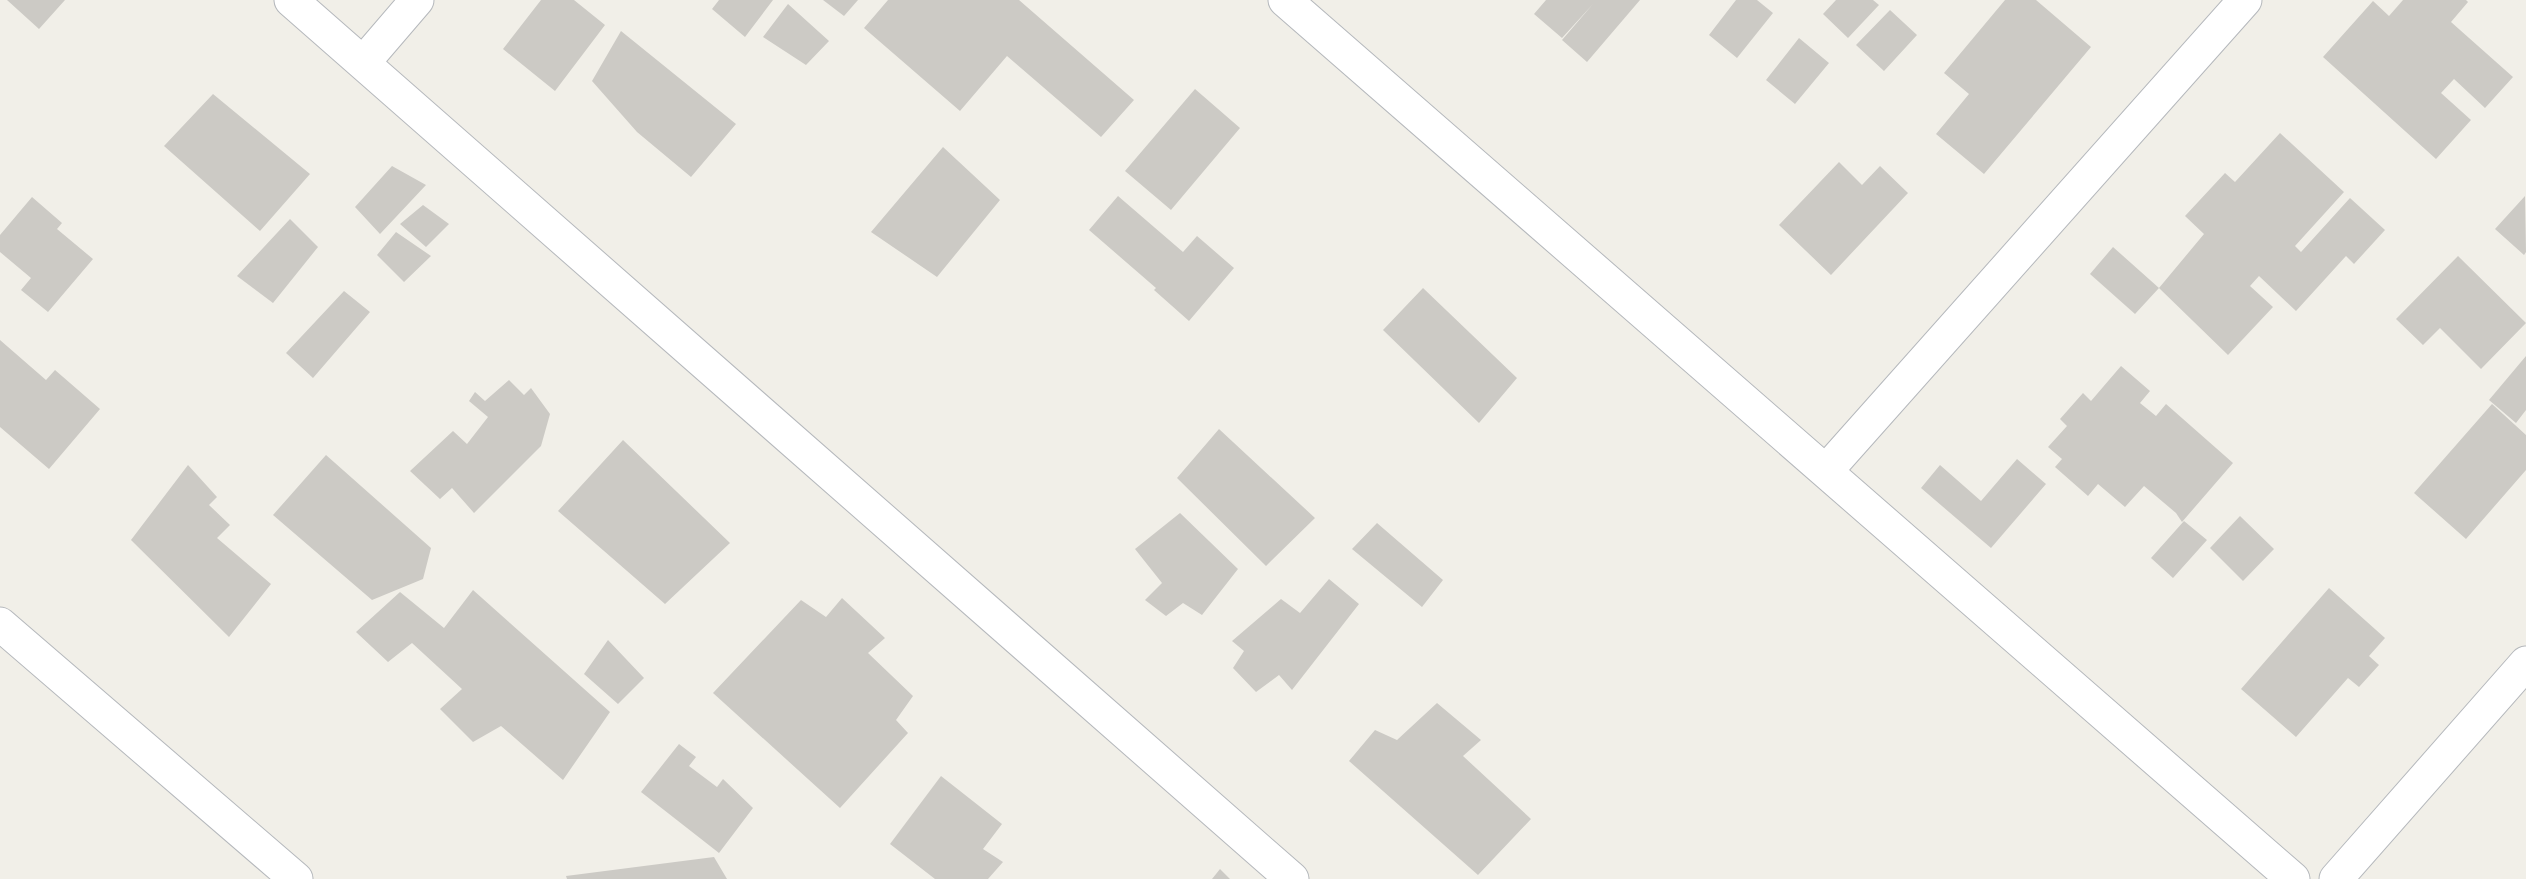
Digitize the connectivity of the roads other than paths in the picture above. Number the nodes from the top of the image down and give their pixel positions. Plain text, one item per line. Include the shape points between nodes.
1 (291, 0) edge
2 (417, 0) edge
3 (2245, 0) edge
4 (1301, 5) edge
5 (363, 63) junction
6 (1826, 471) junction
7 (0, 624) edge
8 (2526, 663) edge
9 (296, 879) edge
10 (1292, 879) edge
11 (2293, 879) edge
12 (2336, 879) edge

1 - 5 street
2 - 5 street
3 - 6 street
4 - 6 street
5 - 10 street
6 - 11 street
7 - 9 street
8 - 12 street

